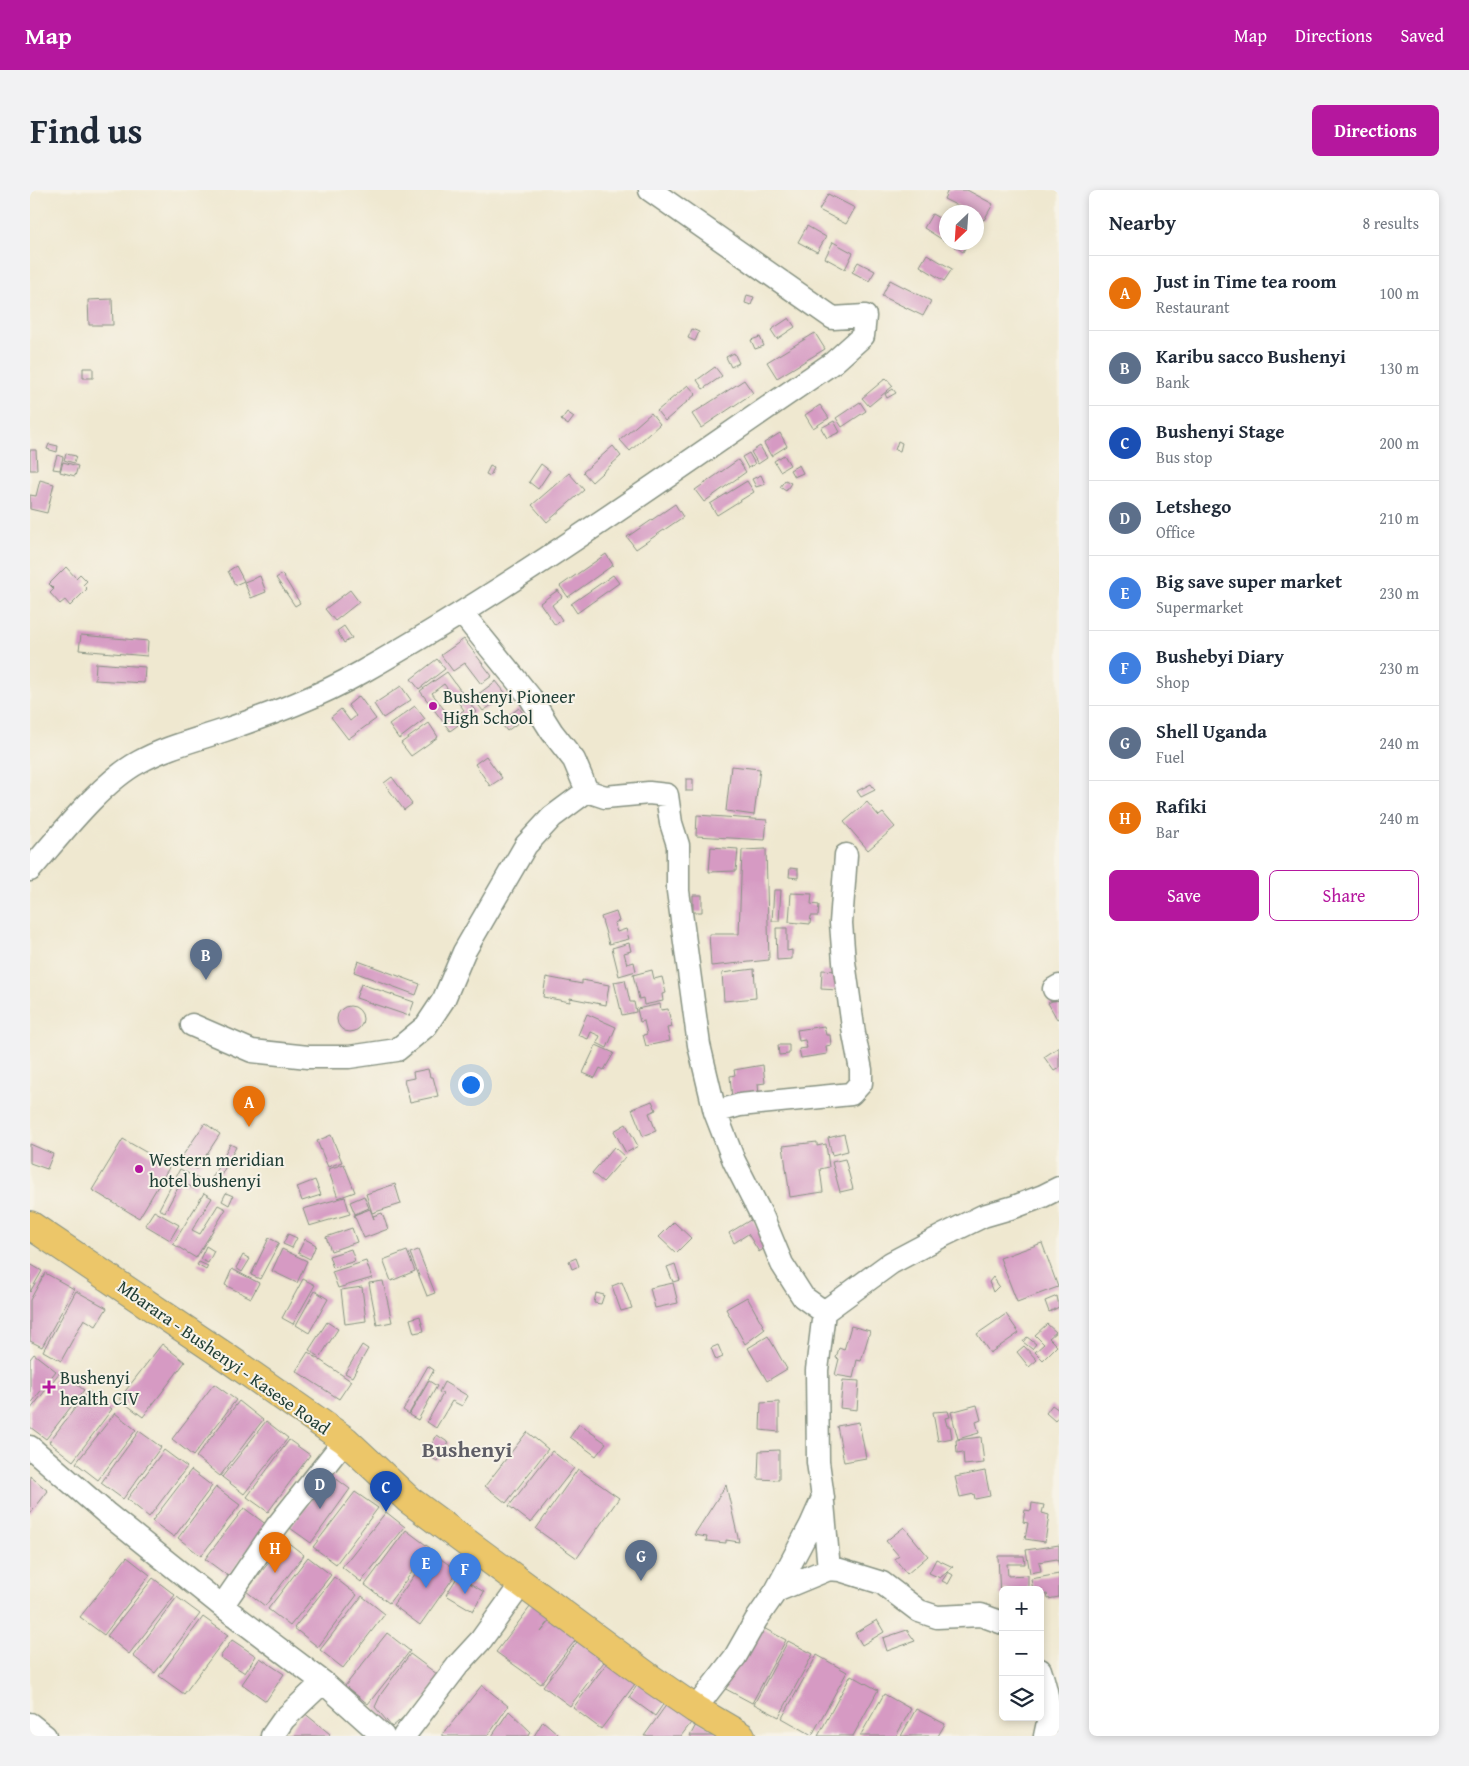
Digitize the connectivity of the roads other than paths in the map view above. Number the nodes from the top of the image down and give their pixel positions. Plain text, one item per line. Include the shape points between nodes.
1 (650, 190) edge
2 (462, 613) junction
3 (586, 791) junction
4 (846, 855) dead end
5 (30, 870) edge
6 (192, 1025) dead end
7 (715, 1112) junction
8 (1059, 1188) edge
9 (30, 1226) edge
10 (824, 1312) junction
11 (344, 1440) junction
12 (30, 1447) edge
13 (823, 1498) junction
14 (829, 1569) junction
15 (522, 1583) junction
16 (776, 1591) junction
17 (222, 1606) junction
18 (999, 1622) edge
19 (1042, 1676) edge
20 (322, 1682) junction
21 (695, 1709) junction
22 (30, 1724) edge
23 (44, 1736) edge
24 (272, 1736) edge
25 (382, 1736) edge
26 (404, 1736) edge
27 (741, 1736) edge
28 (1044, 1736) edge

1 - 2 street via 833,318 866,316 864,336 834,362
2 - 3 street via 530,698 574,760
2 - 5 street via 324,693 285,710 167,748 137,762 106,786
3 - 6 street via 552,817 526,845 464,952 444,998 426,1026 397,1050 349,1058 299,1056 252,1050
3 - 7 street via 605,797 649,793 667,795 678,845 678,891 698,1044
4 - 7 street via 841,922 861,1083 851,1094 740,1105
7 - 10 street via 734,1162 782,1264 803,1297
8 - 10 street via 1021,1205 983,1216 933,1240 891,1263
9 - 11 main road, Mbarara - Bushenyi - Kasese Road
10 - 13 street via 817,1370 818,1462
11 - 15 main road, Mbarara - Bushenyi - Kasese Road via 409,1500
11 - 17 street via 277,1526
12 - 17 street
13 - 14 street
13 - 16 street
14 - 16 street
14 - 18 street via 882,1583 919,1611 938,1617 981,1615
15 - 21 main road, Mbarara - Bushenyi - Kasese Road
15 - 26 street
16 - 21 street via 735,1657
17 - 20 street
19 - 28 street via 1049,1710
20 - 24 street via 284,1719
20 - 25 street
21 - 27 main road, Mbarara - Bushenyi - Kasese Road
22 - 23 street

